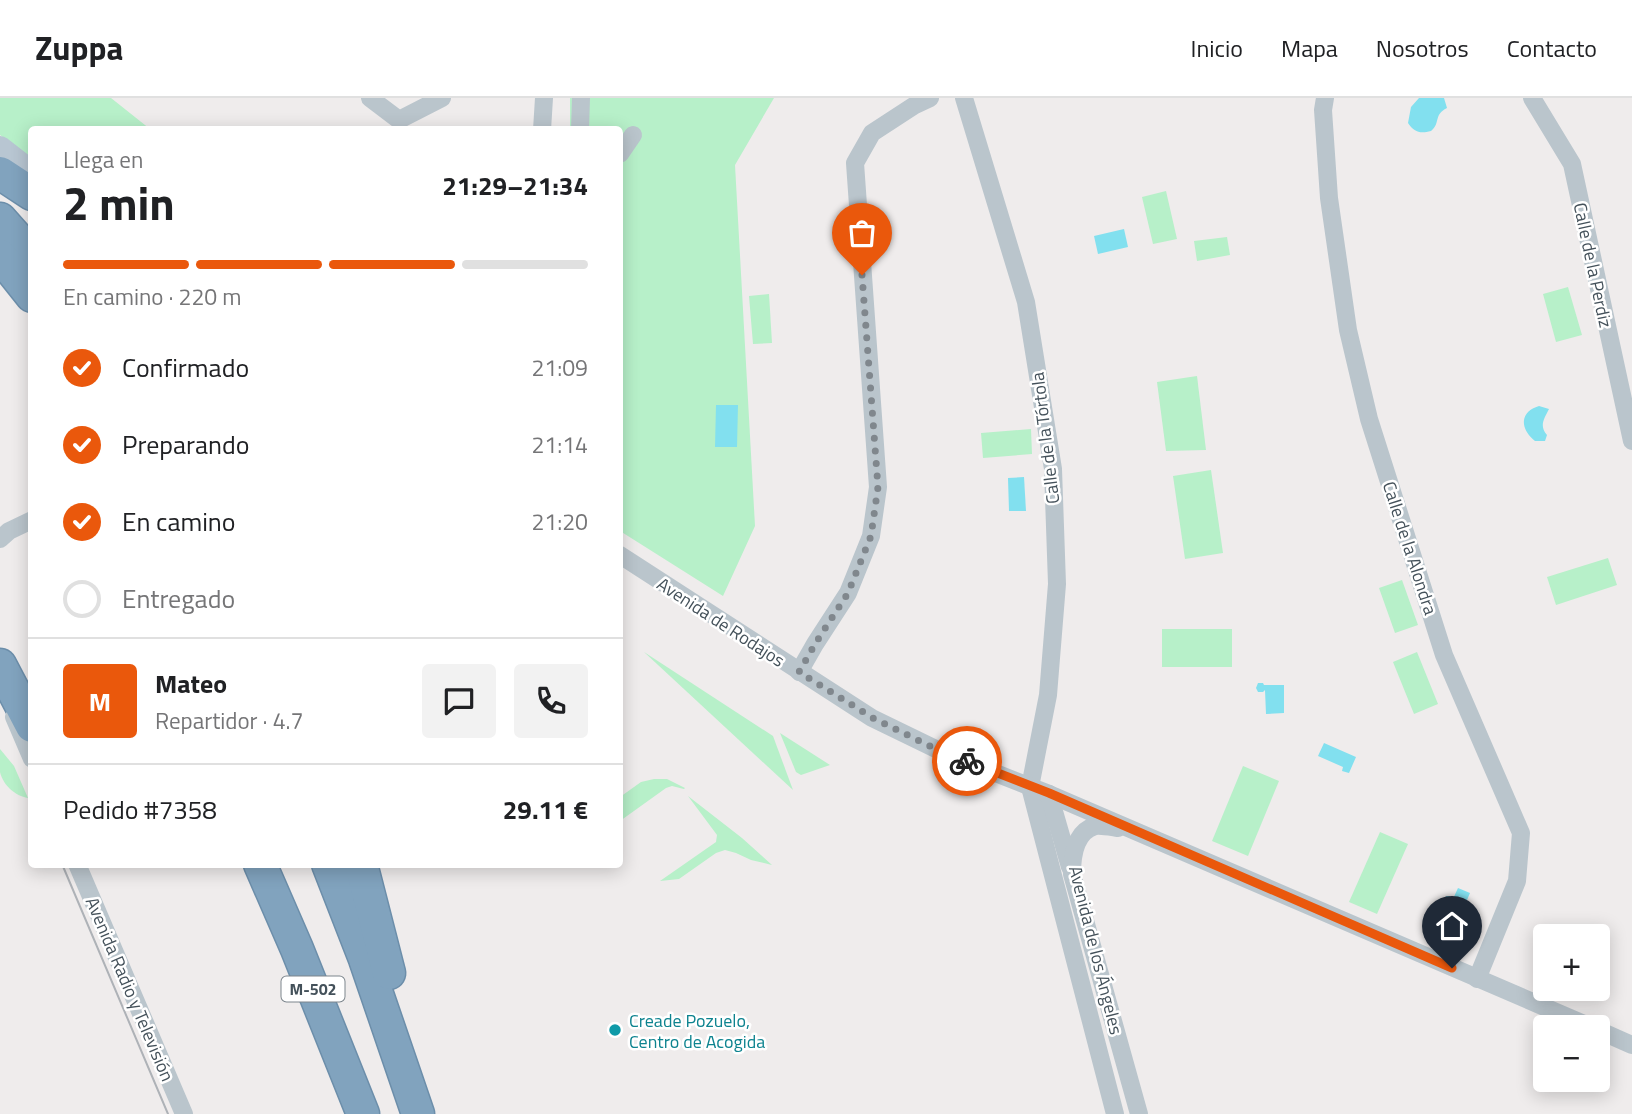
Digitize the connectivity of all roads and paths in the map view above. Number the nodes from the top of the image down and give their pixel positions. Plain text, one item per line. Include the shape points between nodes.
1 (370, 98) edge
2 (442, 98) edge
3 (544, 98) edge
4 (580, 98) edge
5 (930, 98) edge
6 (964, 98) edge
7 (1325, 98) edge
8 (1532, 98) edge
9 (542, 126) edge
10 (580, 126) edge
11 (633, 135) dead end
12 (0, 148) edge
13 (623, 150) edge
14 (28, 170) edge
15 (0, 173) edge
16 (28, 191) edge
17 (0, 219) edge
18 (28, 250) edge
19 (0, 256) edge
20 (28, 291) edge
21 (1632, 441) edge
22 (28, 512) edge
23 (0, 522) edge
24 (28, 522) edge
25 (0, 538) edge
26 (623, 557) edge
27 (0, 665) edge
28 (799, 672) junction
29 (0, 681) edge
30 (28, 718) edge
31 (28, 750) edge
32 (1030, 787) junction
33 (1049, 793) junction
34 (1128, 828) junction
35 (79, 868) edge
36 (262, 868) edge
37 (283, 868) edge
38 (330, 868) edge
39 (362, 868) edge
40 (1072, 874) junction
41 (1477, 979) junction
42 (1562, 1015) edge
43 (1610, 1035) edge
44 (1632, 1045) edge
45 (184, 1114) edge
46 (364, 1114) edge
47 (419, 1114) edge
48 (1115, 1114) edge
49 (1139, 1114) edge

1 - 2 street via 399,120
3 - 9 street
4 - 10 street
5 - 28 street via 873,133 855,163 878,487 871,536 848,593
6 - 32 street, Calle de la Tórtola via 1026,302 1053,470 1057,584 1048,695
7 - 41 street, Calle de la Alondra via 1329,198 1348,330 1369,419 1444,655 1521,833 1517,881
8 - 21 street, Calle de la Perdiz via 1572,164
11 - 13 street
12 - 14 main road
15 - 16 highway
17 - 18 highway
19 - 20 highway
22 - 23 street
24 - 25 street
26 - 28 street, Avenida de Rodajos
27 - 30 highway
28 - 32 street, Avenida de Rodajos via 873,718
29 - 31 street
32 - 33 street, Avenida de Rodajos
32 - 48 street, Avenida de los Ángeles
33 - 34 street, Avenida de Rodajos
33 - 40 street
34 - 40 street, Avenida de los Ángeles via 1095,826 1080,836 1072,856
34 - 41 street, Avenida de Rodajos
35 - 45 street, Avenida Radio y Televisión
36 - 46 highway, M-502
37 - 46 highway, M-502 via 322,973
38 - 47 highway, M-502
39 - 47 highway, M-502
40 - 49 street, Avenida de los Ángeles
41 - 42 street, Avenida de Rodajos
43 - 44 street

